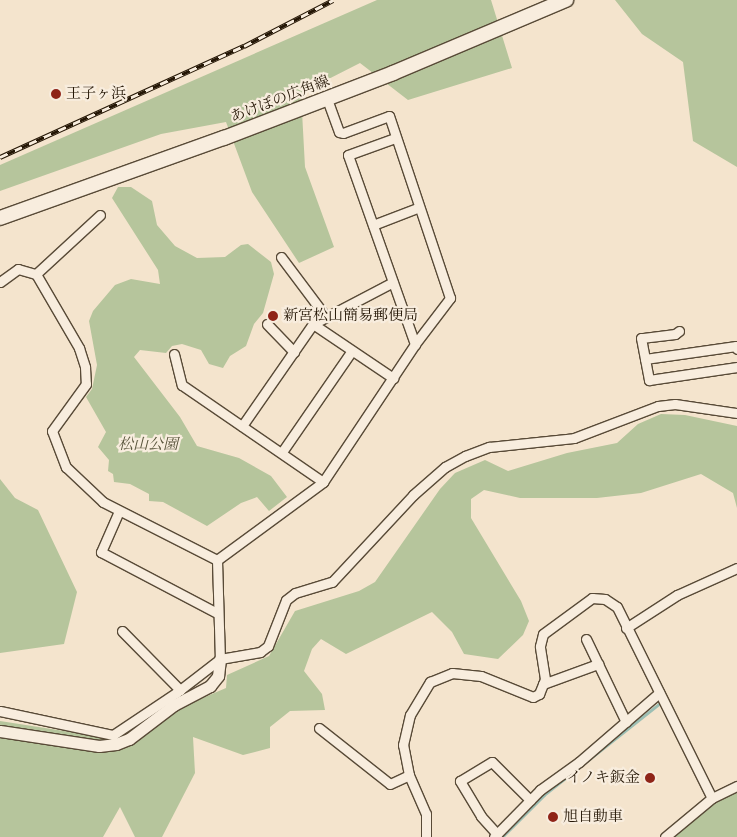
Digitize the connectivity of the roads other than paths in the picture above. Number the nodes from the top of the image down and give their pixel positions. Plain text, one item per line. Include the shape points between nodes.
1 (566, 0) edge
2 (327, 98) junction
3 (395, 138) junction
4 (417, 208) junction
5 (100, 215) dead end
6 (0, 218) edge
7 (373, 225) junction
8 (282, 257) dead end
9 (36, 274) junction
10 (0, 282) edge
11 (393, 282) junction
12 (326, 317) junction
13 (267, 324) dead end
14 (313, 324) junction
15 (679, 331) dead end
16 (415, 344) junction
17 (737, 349) edge
18 (294, 352) junction
19 (351, 352) junction
20 (174, 354) dead end
21 (645, 358) junction
22 (737, 367) edge
23 (393, 378) junction
24 (737, 413) edge
25 (242, 426) junction
26 (282, 452) junction
27 (323, 482) junction
28 (119, 511) junction
29 (217, 560) junction
30 (737, 568) edge
31 (217, 613) junction
32 (626, 628) junction
33 (122, 631) dead end
34 (586, 639) dead end
35 (220, 659) junction
36 (598, 664) junction
37 (543, 684) junction
38 (180, 690) junction
39 (659, 693) junction
40 (0, 711) edge
41 (626, 722) junction
42 (319, 728) dead end
43 (0, 731) edge
44 (409, 775) junction
45 (737, 786) edge
46 (712, 798) junction
47 (530, 800) junction
48 (495, 835) edge
49 (426, 837) edge
50 (665, 837) edge

1 - 2 main road, あけぼの広角線
2 - 3 street via 339,132 349,132 389,116
2 - 6 main road, あけぼの広角線
3 - 4 street
3 - 7 street via 348,155
4 - 7 street
4 - 16 street via 450,298
5 - 9 street
7 - 11 street
8 - 12 street
9 - 10 street via 18,269
9 - 28 street via 79,348 85,367 86,384 52,430 57,448 66,467 103,502
11 - 12 street
11 - 16 street
12 - 14 street
13 - 18 street
14 - 18 street
14 - 19 street
15 - 21 street via 641,338
16 - 23 street
17 - 21 street via 736,346
18 - 25 street
19 - 23 street
19 - 26 street
20 - 25 street via 182,385
21 - 22 street via 649,380
23 - 27 street
24 - 35 street via 675,404 658,406 574,438 489,447 465,456 445,467 413,496 332,582 295,593 286,600 268,646 260,652
25 - 26 street
26 - 27 street
27 - 29 street
28 - 29 street
28 - 31 street via 101,552
29 - 31 street
30 - 32 street via 676,595
31 - 35 street
32 - 37 street via 618,607 605,599 592,598 543,634 540,646 544,662
32 - 39 street
33 - 38 street
34 - 36 street
35 - 38 street
35 - 43 street via 218,676 210,686 174,705 129,739 116,744 99,746
36 - 37 street
36 - 41 street
37 - 44 street via 533,697 481,676 452,673 430,682 410,716 403,745
38 - 40 street via 113,735
39 - 41 street
39 - 46 street
41 - 47 street
42 - 44 street via 390,784
44 - 49 street via 426,814
45 - 46 street
46 - 50 street
47 - 48 street
47 - 48 street via 492,762 460,781

